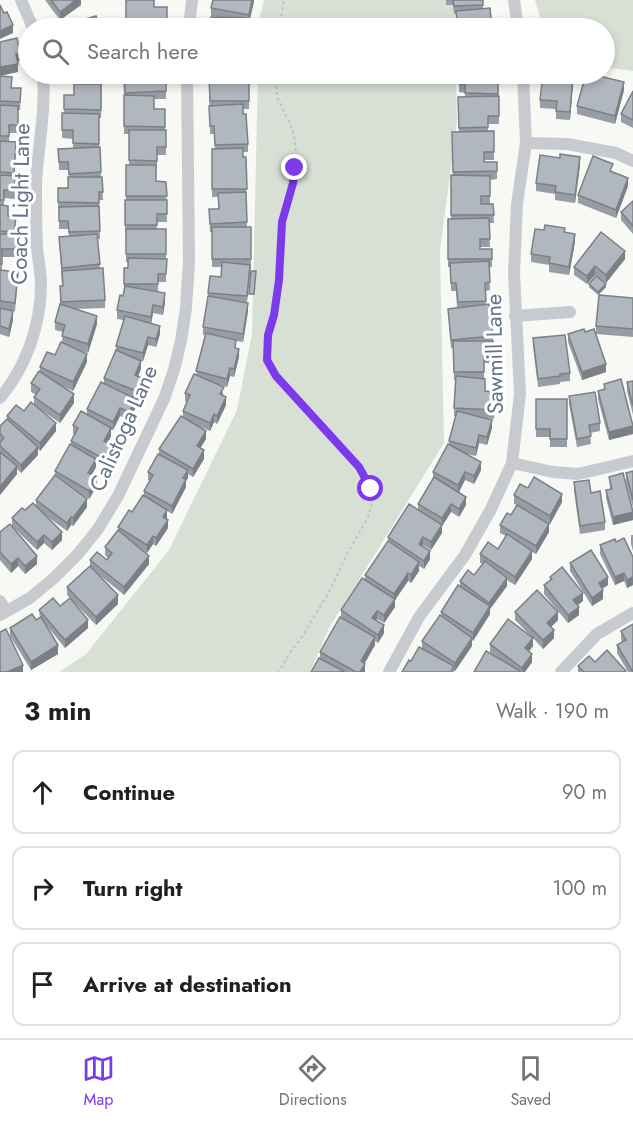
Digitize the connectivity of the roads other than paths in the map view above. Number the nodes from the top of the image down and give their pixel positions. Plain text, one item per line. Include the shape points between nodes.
1 (21, 0) edge
2 (192, 0) edge
3 (514, 0) edge
4 (29, 18) edge
5 (190, 18) edge
6 (517, 18) edge
7 (43, 84) edge
8 (187, 84) edge
9 (523, 84) edge
10 (526, 143) junction
11 (633, 160) edge
12 (570, 312) dead end
13 (515, 316) junction
14 (2, 393) edge
15 (633, 461) edge
16 (512, 463) junction
17 (2, 609) edge
18 (633, 613) edge
19 (389, 672) edge
20 (561, 672) edge

1 - 4 street
2 - 5 street
3 - 6 street
7 - 14 street, Coach Light Lane via 36,186 41,284 38,310 26,356
8 - 17 street, Calistoga Lane via 186,308 164,399 98,529 54,578 30,598
9 - 10 street, Sawmill Lane
10 - 11 street via 567,144
10 - 13 street, Sawmill Lane via 517,204
12 - 13 street
13 - 16 street, Sawmill Lane via 520,394
15 - 16 street via 578,474
16 - 19 street, Sawmill Lane via 465,555 419,617
18 - 20 street via 597,634

